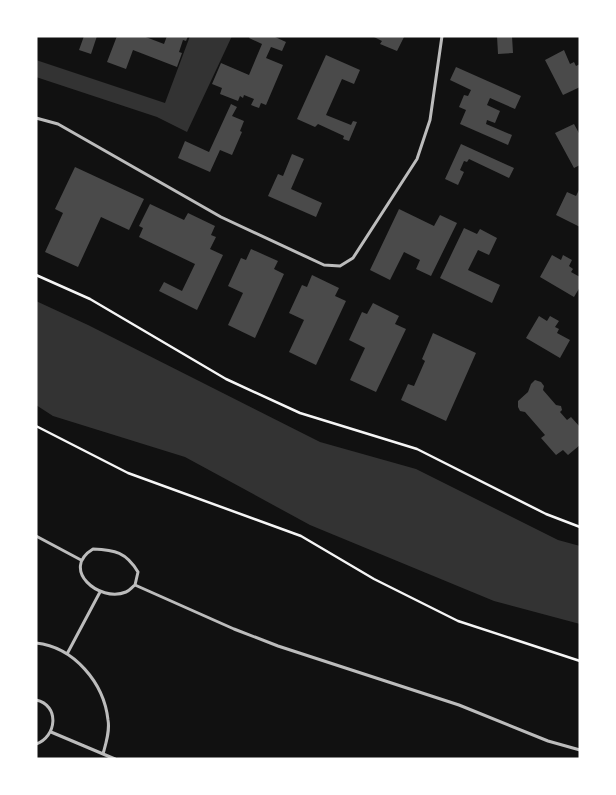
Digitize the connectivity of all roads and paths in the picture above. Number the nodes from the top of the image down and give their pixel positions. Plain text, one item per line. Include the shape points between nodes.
1 (442, 36) edge
2 (36, 118) edge
3 (36, 275) edge
4 (36, 426) edge
5 (580, 528) edge
6 (36, 536) edge
7 (81, 560) junction
8 (135, 585) junction
9 (100, 592) junction
10 (36, 643) edge
11 (67, 654) junction
12 (580, 661) edge
13 (36, 700) edge
14 (51, 732) junction
15 (36, 744) edge
16 (580, 750) edge
17 (103, 754) junction
18 (115, 759) edge

1 - 2 lane via 430,120 417,159 353,258 340,266 324,265 221,217 58,124
3 - 5 path via 90,299 226,379 300,413 417,449
4 - 12 path via 128,473 301,536 374,579 458,621
6 - 7 lane
7 - 8 lane via 93,549 115,551 126,556 138,572
7 - 9 lane via 83,578
8 - 9 lane via 126,592
8 - 16 lane via 226,626
9 - 11 lane
10 - 11 lane via 49,644
11 - 17 lane via 88,671 103,696 109,721
13 - 14 lane via 52,712 54,725
14 - 15 lane
14 - 17 lane
17 - 18 lane

